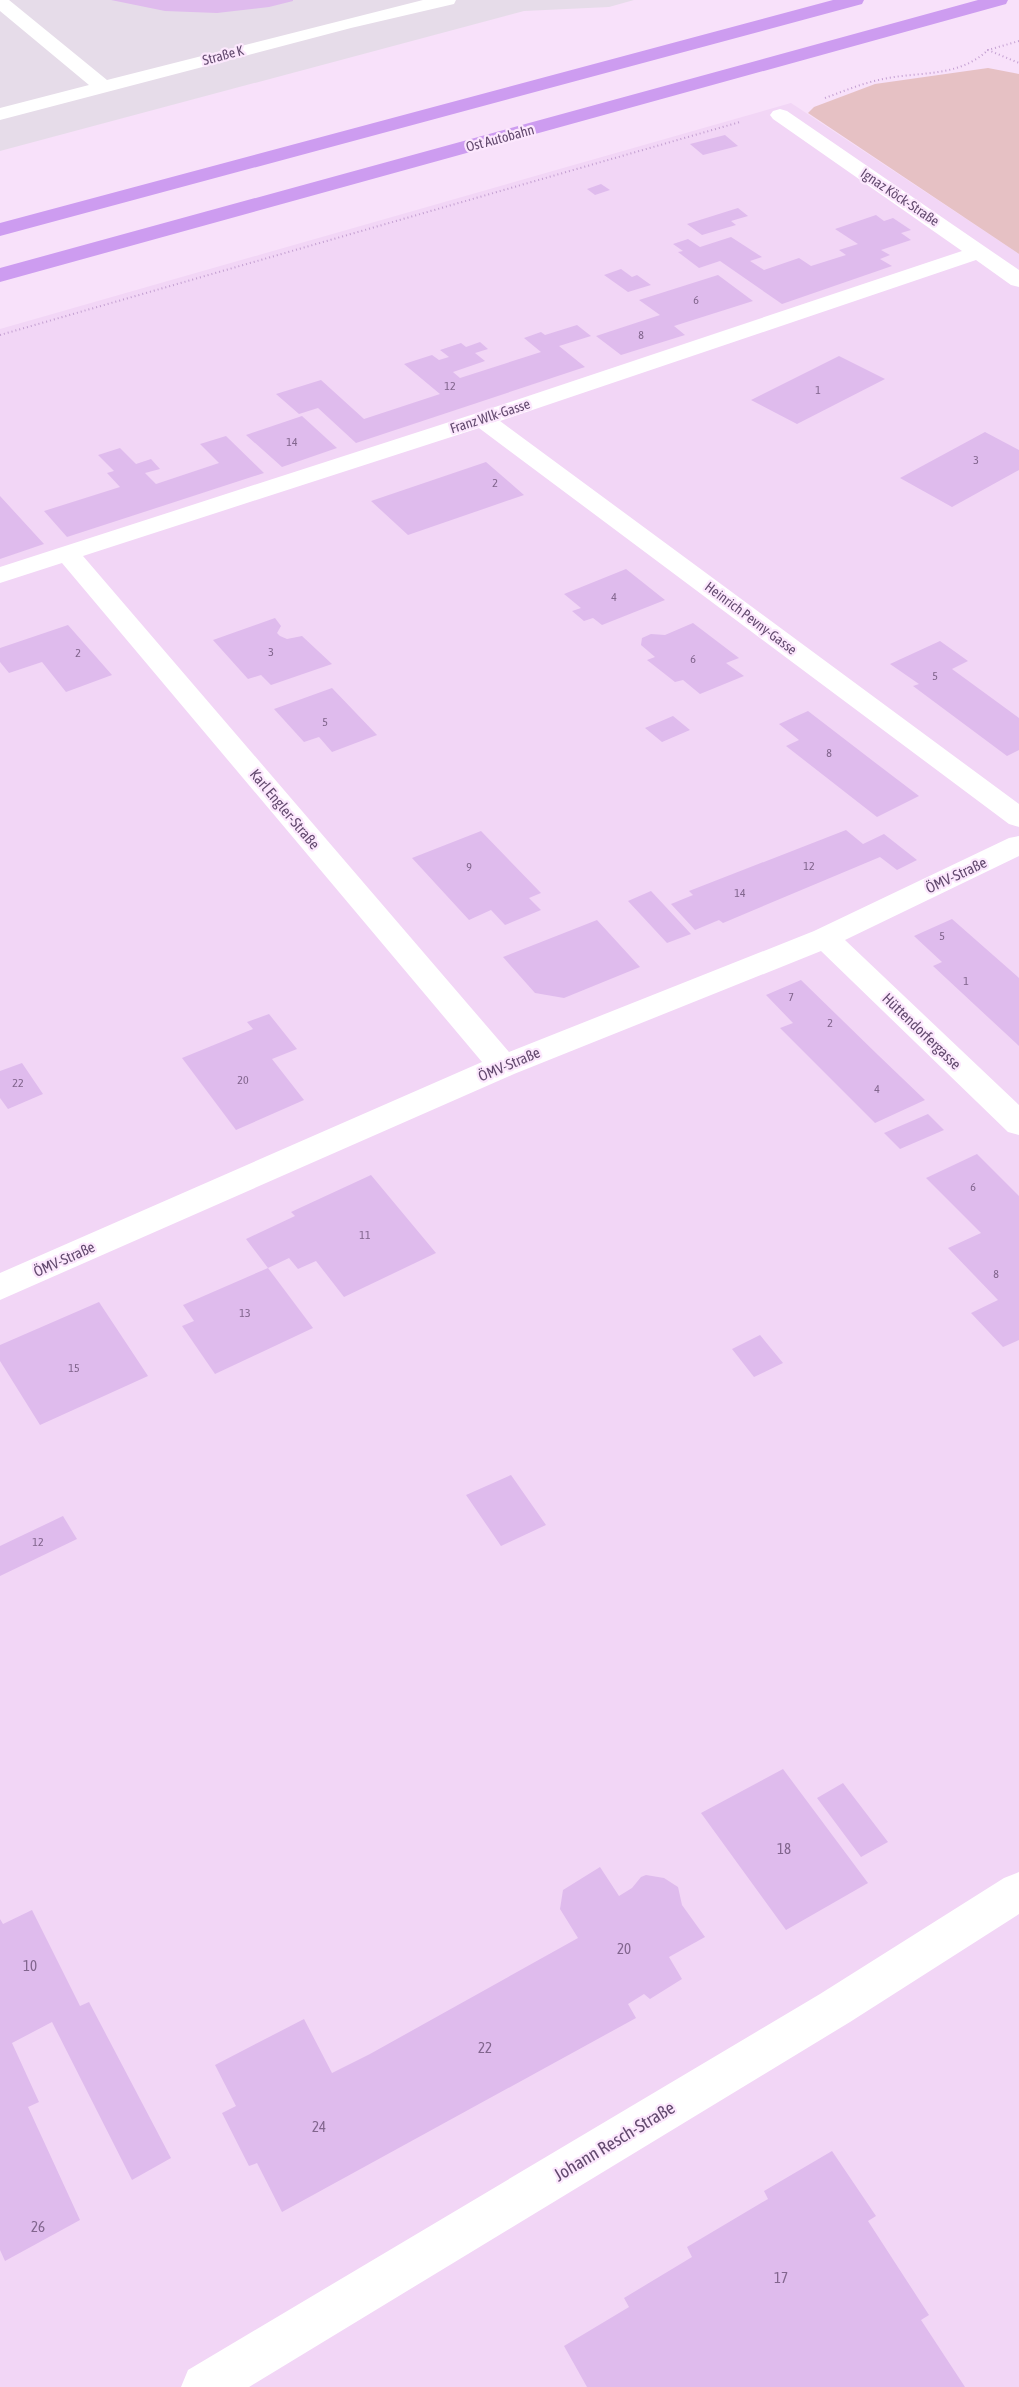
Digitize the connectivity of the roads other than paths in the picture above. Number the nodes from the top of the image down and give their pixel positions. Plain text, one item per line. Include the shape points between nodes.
1 (447, 0) edge
2 (855, 0) edge
3 (999, 0) edge
4 (0, 2) edge
5 (104, 87) junction
6 (0, 114) edge
7 (780, 115) road end
8 (0, 230) edge
9 (979, 252) junction
10 (0, 275) edge
11 (1019, 280) edge
12 (482, 419) junction
13 (67, 553) junction
14 (0, 575) edge
15 (1019, 818) edge
16 (1019, 845) edge
17 (825, 938) junction
18 (503, 1066) junction
19 (1019, 1124) edge
20 (0, 1287) edge
21 (1019, 1891) edge
22 (205, 2387) edge

1 - 5 street, Straße K via 348,22
2 - 8 highway
3 - 10 highway, Ost Autobahn
4 - 5 street
5 - 6 street, Straße K
7 - 9 street, Ignaz Köck-Straße
9 - 11 street, Ignaz Köck-Straße
9 - 12 street, Franz Wlk-Gasse
12 - 13 street, Franz Wlk-Gasse
12 - 15 street, Heinrich Pevny-Gasse
13 - 14 street, Franz Wlk-Gasse
13 - 18 street, Karl Engler-Straße
16 - 17 street, ÖMV-Straße
17 - 18 street, ÖMV-Straße
17 - 19 street, Hüttendorfergasse
18 - 20 street, ÖMV-Straße
21 - 22 street, Johann Resch-Straße via 836,2008

